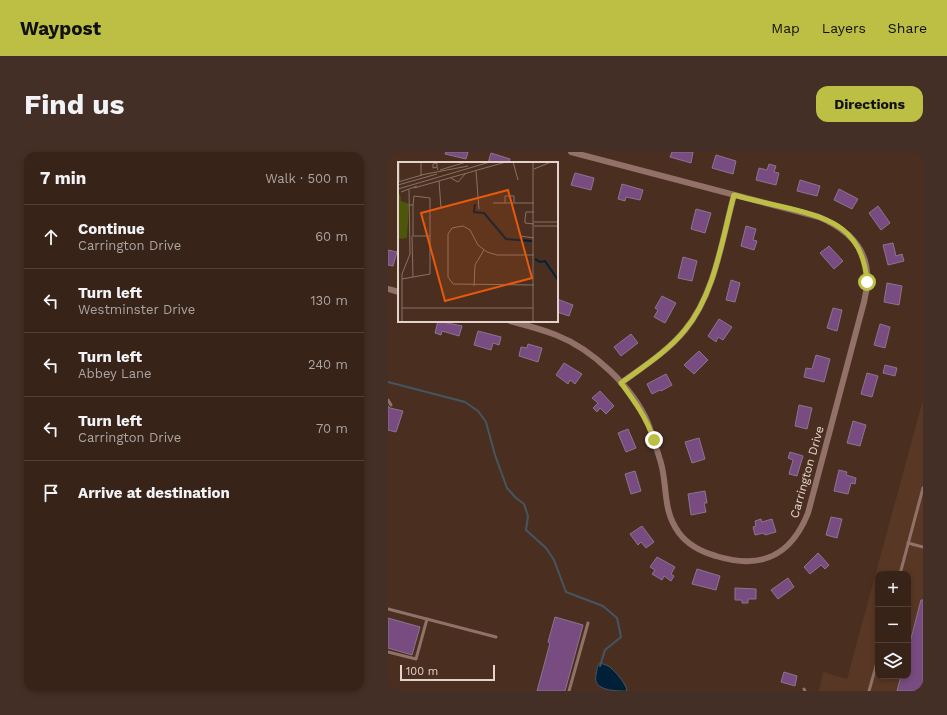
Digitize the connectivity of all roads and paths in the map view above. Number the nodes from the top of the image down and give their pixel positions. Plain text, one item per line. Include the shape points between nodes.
1 (570, 152) edge
2 (734, 195) junction
3 (388, 289) edge
4 (398, 292) edge
5 (513, 322) edge
6 (621, 383) junction
7 (388, 400) edge
8 (392, 405) dead end
9 (923, 488) edge
10 (908, 543) junction
11 (923, 547) edge
12 (901, 571) edge
13 (388, 609) edge
14 (427, 619) junction
15 (588, 623) dead end
16 (496, 637) dead end
17 (388, 652) edge
18 (875, 670) edge
19 (569, 691) edge
20 (869, 691) edge

1 - 2 street
2 - 6 street via 708,289 698,312 669,346
2 - 6 street, Carrington Drive via 819,217 838,226 848,233 862,254 866,266 864,302 808,513 802,528 790,544 767,559 752,562 703,552 690,545 679,533 666,506 661,465 647,422
3 - 4 street
5 - 6 street, Carrington Drive via 557,335 580,347 604,365
7 - 8 lane
9 - 10 lane
10 - 11 lane
10 - 12 lane
13 - 14 lane
14 - 16 lane
14 - 17 lane via 416,659
15 - 19 lane
18 - 20 lane

